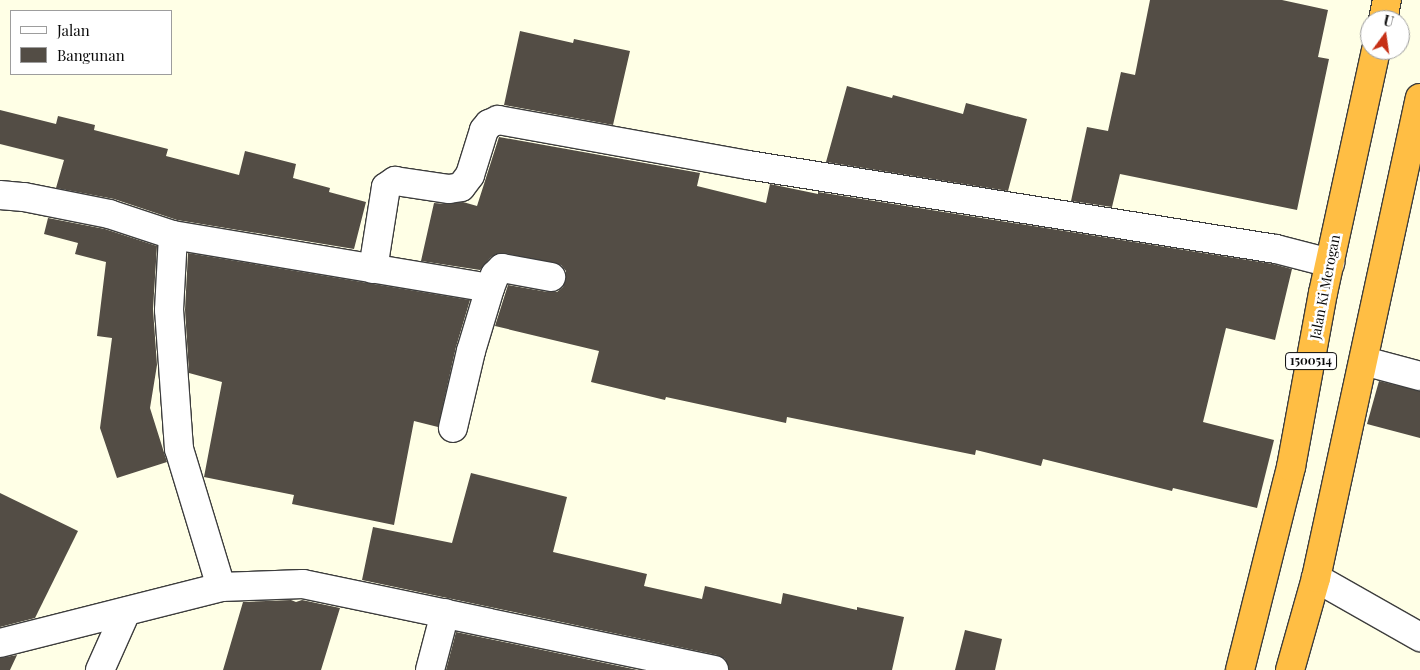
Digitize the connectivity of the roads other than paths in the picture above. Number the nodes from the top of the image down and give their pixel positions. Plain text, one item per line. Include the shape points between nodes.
1 (1374, 60) edge
2 (1420, 98) edge
3 (0, 195) edge
4 (173, 235) junction
5 (1330, 263) junction
6 (373, 269) junction
7 (551, 277) dead end
8 (490, 288) junction
9 (1364, 361) junction
10 (1420, 376) edge
11 (453, 428) dead end
12 (1316, 578) junction
13 (221, 587) junction
14 (126, 612) junction
15 (445, 614) junction
16 (1420, 637) edge
17 (0, 642) edge
18 (100, 670) edge
19 (430, 670) edge
20 (714, 670) edge
21 (1240, 670) edge
22 (1290, 670) edge

1 - 5 highway, Jalan Ki Merogan / 1500514
2 - 9 highway
3 - 4 street via 109,214
4 - 6 street
4 - 13 street via 169,310 179,449
5 - 6 street via 1276,249 757,167 498,120 484,130 470,175 461,187 449,189 396,181 386,187
5 - 21 highway, Jalan Ki Merogan / 1500514 via 1291,467
6 - 8 street
7 - 8 street via 502,268
8 - 11 street
9 - 10 street
9 - 12 highway
12 - 16 street
12 - 22 highway
13 - 14 street
13 - 15 street via 303,584
14 - 17 street
14 - 18 street
15 - 19 street
15 - 20 street

